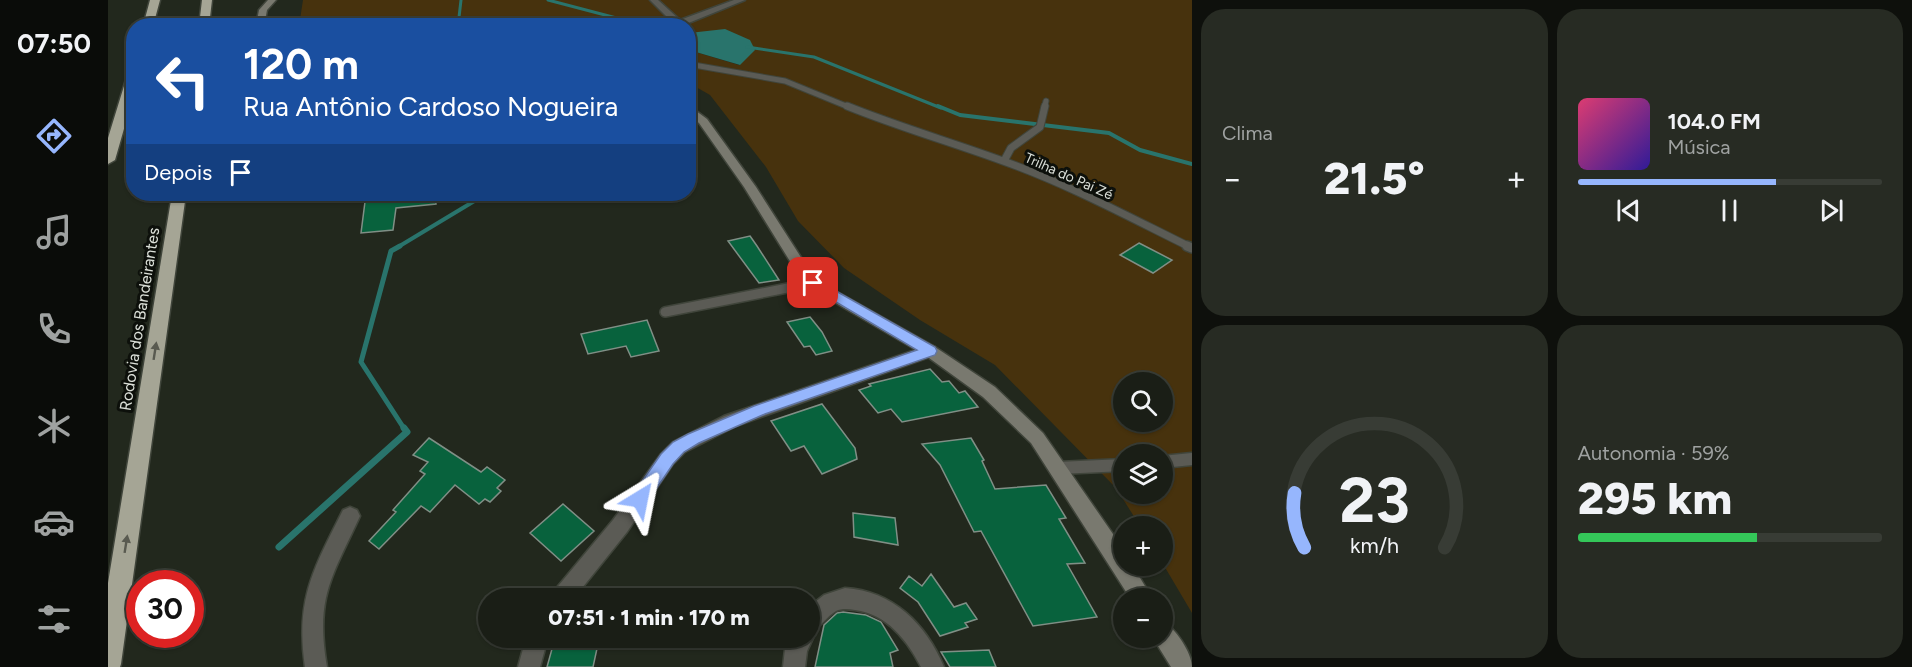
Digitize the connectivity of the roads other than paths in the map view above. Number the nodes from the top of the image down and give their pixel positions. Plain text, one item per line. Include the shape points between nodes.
1 (155, 0) edge
2 (207, 0) edge
3 (272, 0) edge
4 (654, 0) edge
5 (741, 0) edge
6 (150, 18) edge
7 (205, 18) edge
8 (262, 18) edge
9 (669, 18) edge
10 (691, 18) edge
11 (696, 65) edge
12 (126, 100) edge
13 (1046, 101) dead end
14 (696, 115) edge
15 (108, 160) edge
16 (1004, 161) junction
17 (178, 201) edge
18 (1192, 248) edge
19 (813, 283) junction
20 (665, 312) dead end
21 (930, 351) junction
22 (1192, 459) edge
23 (1173, 461) edge
24 (1113, 466) edge
25 (1058, 468) junction
26 (350, 516) dead end
27 (569, 588) edge
28 (1136, 588) edge
29 (820, 612) edge
30 (534, 648) edge
31 (797, 648) edge
32 (1172, 648) edge
33 (108, 664) edge
34 (316, 667) edge
35 (529, 667) edge
36 (794, 667) edge
37 (933, 667) edge
38 (1184, 667) edge

1 - 6 highway
2 - 7 highway
3 - 8 main road
4 - 9 street
5 - 10 street
11 - 16 lane via 785,81 904,129
12 - 15 highway
13 - 16 lane, Trilha do Pai Zé via 1040,127 1011,148
14 - 19 main road via 750,187 798,266
16 - 18 lane, Trilha do Pai Zé via 1085,195
33 -> 17 highway, Rodovia dos Bandeirantes
19 - 20 lane
19 - 21 main road
21 - 25 main road via 1014,414
21 - 27 street via 729,421 679,447
22 - 23 lane
24 - 25 lane
25 - 28 main road
26 - 34 street via 316,586 310,619
29 - 37 street via 845,598 877,603 910,631
30 - 35 street
31 - 36 street
32 - 38 main road

